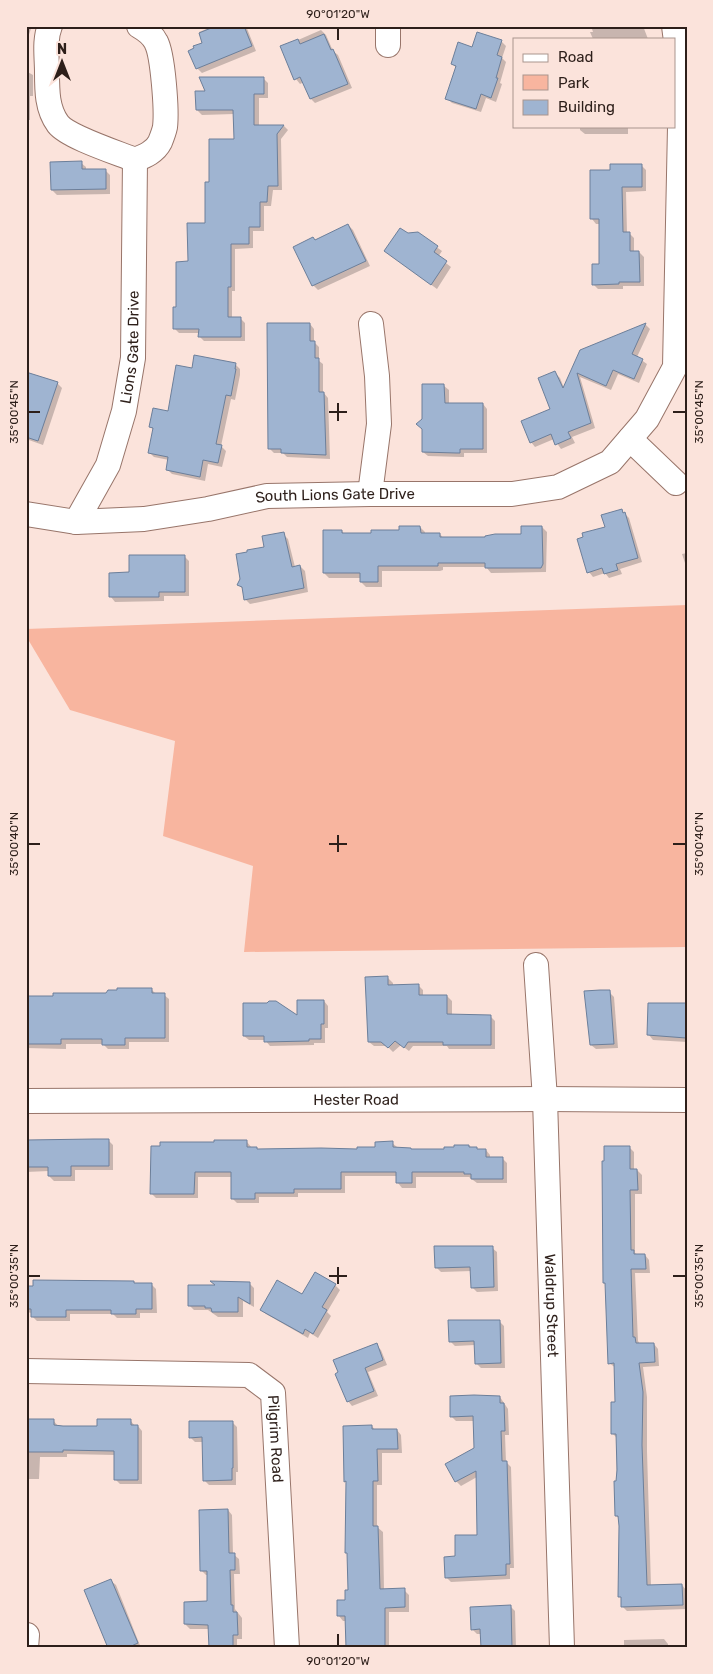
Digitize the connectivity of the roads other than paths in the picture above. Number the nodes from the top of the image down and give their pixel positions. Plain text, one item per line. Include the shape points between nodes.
1 (50, 26) edge
2 (139, 26) edge
3 (676, 41) edge
4 (135, 160) junction
5 (371, 324) dead end
6 (630, 438) junction
7 (676, 483) dead end
8 (370, 494) junction
9 (26, 514) edge
10 (76, 522) junction
11 (536, 965) dead end
12 (545, 1099) junction
13 (687, 1100) edge
14 (26, 1101) edge
15 (26, 1371) edge
16 (287, 1648) edge
17 (562, 1648) edge

1 - 4 street via 46,40 47,97 59,126 70,134
2 - 4 street via 157,43 166,115 159,144 148,156
3 - 6 street, South Lions Gate Drive via 681,79 675,367 647,419
4 - 10 street, Lions Gate Drive via 134,320 127,394 108,465
5 - 8 street via 379,424
6 - 7 street
6 - 8 street, South Lions Gate Drive via 610,462 558,487 512,494
8 - 10 street, South Lions Gate Drive via 267,496 144,519
9 - 10 street, South Lions Gate Drive
11 - 12 street, Waldrup Street
12 - 13 street, Hester Road
12 - 14 street, Hester Road
12 - 17 street, Waldrup Street
15 - 16 street, Pilgrim Road via 249,1374 273,1393

